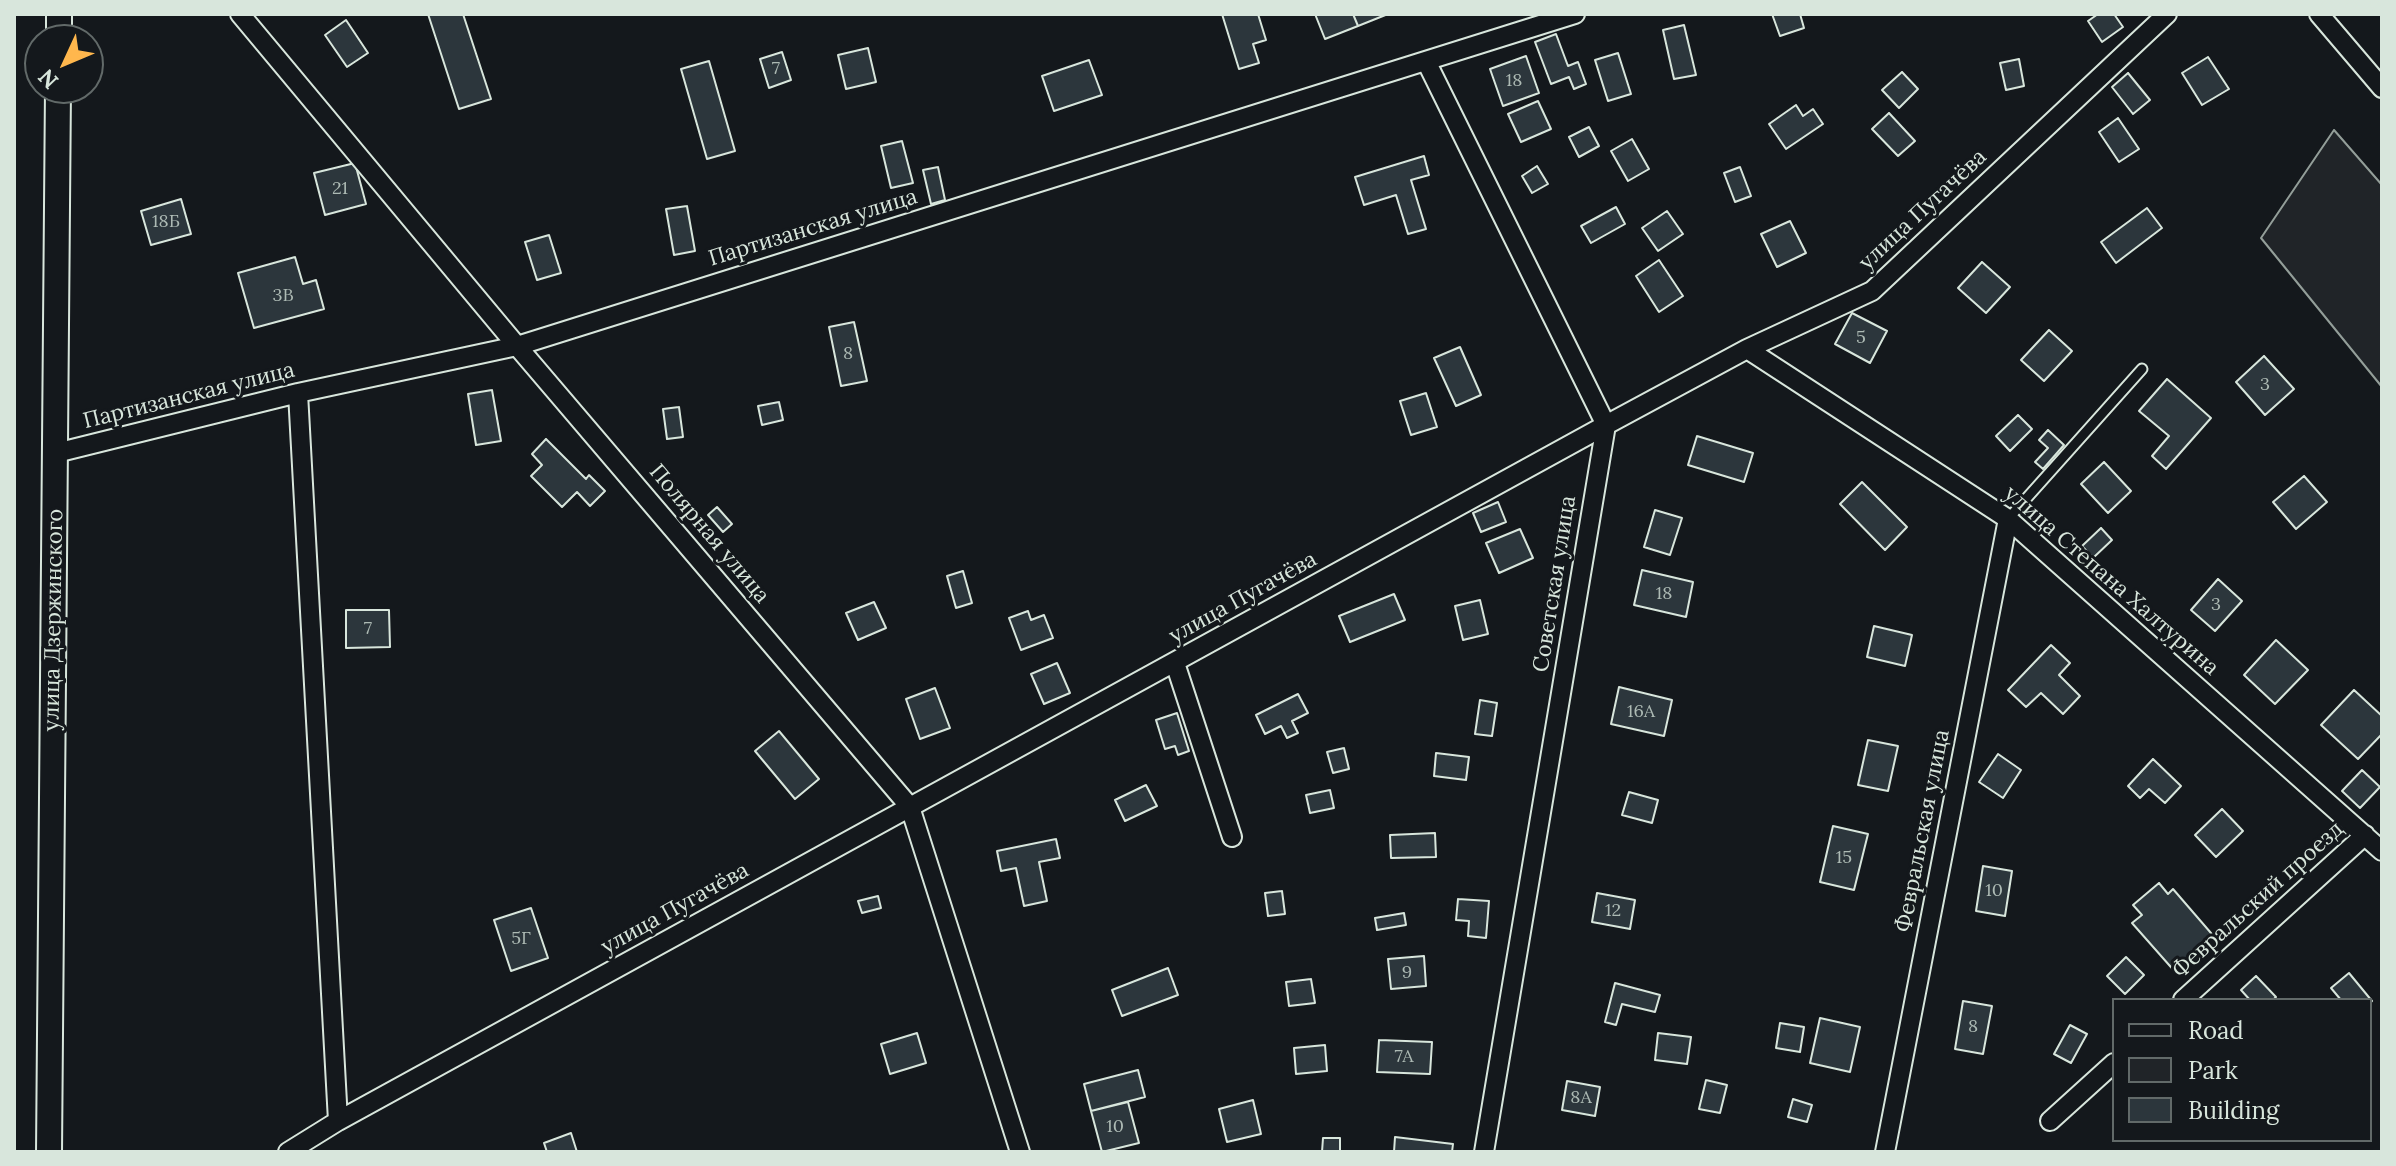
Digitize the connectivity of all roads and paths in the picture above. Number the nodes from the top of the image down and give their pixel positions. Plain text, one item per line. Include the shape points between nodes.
1 (240, 14) edge
2 (1575, 14) edge
3 (2167, 14) edge
4 (2319, 14) edge
5 (1426, 61) junction
6 (2382, 88) edge
7 (58, 104) edge
8 (517, 346) junction
9 (1747, 349) junction
10 (2142, 369) dead end
11 (298, 393) junction
12 (1606, 425) junction
13 (56, 453) junction
14 (2008, 519) junction
15 (1175, 663) junction
16 (910, 807) junction
17 (2365, 835) junction
18 (1232, 837) dead end
19 (2382, 851) edge
20 (2185, 998) edge
21 (2112, 1065) edge
22 (338, 1121) junction
23 (2050, 1121) dead end
24 (49, 1152) edge
25 (288, 1152) edge
26 (1020, 1152) edge
27 (1484, 1152) edge
28 (1885, 1152) edge

1 - 8 street, Полярная улица
2 - 5 street, Партизанская улица
3 - 9 street, улица Пугачёва via 1872,291
4 - 6 street
5 - 8 street, Партизанская улица
5 - 12 street
7 - 13 street, улица Дзержинского
8 - 11 street, Партизанская улица
8 - 16 street, Полярная улица
9 - 12 street, улица Пугачёва
9 - 14 street, улица Степана Халтурина
10 - 14 lane
11 - 13 street, Партизанская улица
11 - 22 street
12 - 15 street, улица Пугачёва
12 - 27 street, Советская улица
13 - 24 street, улица Дзержинского
14 - 17 street, улица Степана Халтурина
14 - 28 street, Февральская улица
15 - 16 street, улица Пугачёва
15 - 18 street
16 - 22 street, улица Пугачёва
16 - 26 street, Полярная улица
17 - 19 street, улица Степана Халтурина
17 - 20 street, Февральский проезд
21 - 23 street
22 - 25 street, улица Пугачёва

